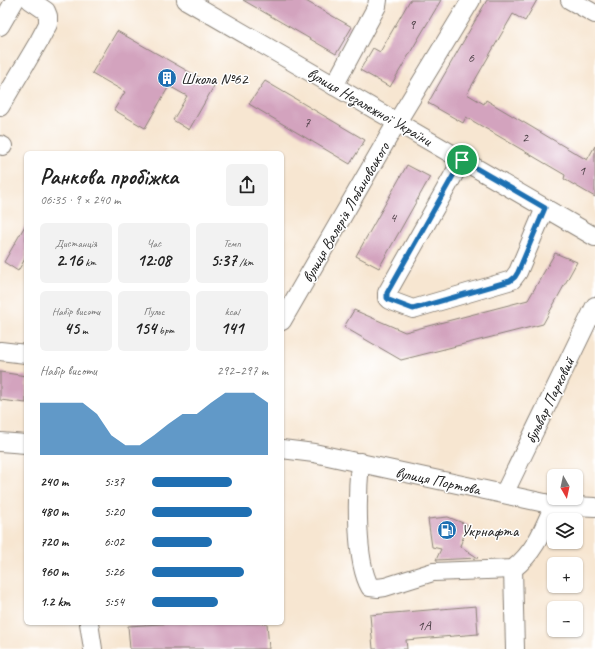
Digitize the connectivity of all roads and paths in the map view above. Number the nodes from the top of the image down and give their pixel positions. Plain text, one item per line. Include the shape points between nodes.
1 (15, 0) edge
2 (30, 0) edge
3 (186, 0) edge
4 (378, 0) edge
5 (471, 0) edge
6 (570, 0) edge
7 (595, 14) edge
8 (0, 26) edge
9 (334, 86) junction
10 (0, 107) edge
11 (397, 122) junction
12 (462, 160) junction
13 (545, 208) junction
14 (595, 237) edge
15 (595, 306) edge
16 (284, 319) edge
17 (0, 351) edge
18 (24, 354) edge
19 (0, 442) edge
20 (24, 444) edge
21 (284, 450) edge
22 (360, 462) junction
23 (504, 494) junction
24 (547, 503) edge
25 (554, 505) joint
26 (595, 507) edge
27 (513, 569) junction
28 (89, 625) edge
29 (93, 649) edge
30 (515, 649) edge

1 - 8 street
2 - 10 street via 46,11 48,24
3 - 9 street, вулиця Незалежної України
4 - 9 street
5 - 11 street, вулиця Валерія Лобановського
6 - 7 street
9 - 11 street, вулиця Незалежної України
11 - 12 street, вулиця Незалежної України
11 - 16 street, вулиця Валерія Лобановського
12 - 13 street, вулиця Незалежної України
12 - 13 street via 387,293 389,300 413,309 512,280 518,272
13 - 14 street, вулиця Незалежної України
15 - 23 street, бульвар Парковий
17 - 18 street
19 - 20 street
21 - 22 street, вулиця Портова via 314,452
22 - 23 street, вулиця Портова
22 - 27 street via 359,528 364,573 370,587 385,588 434,572
23 - 24 street, вулиця Портова
25 - 26 street, вулиця Портова
25 - 27 street via 532,551
27 - 30 street
28 - 29 street

